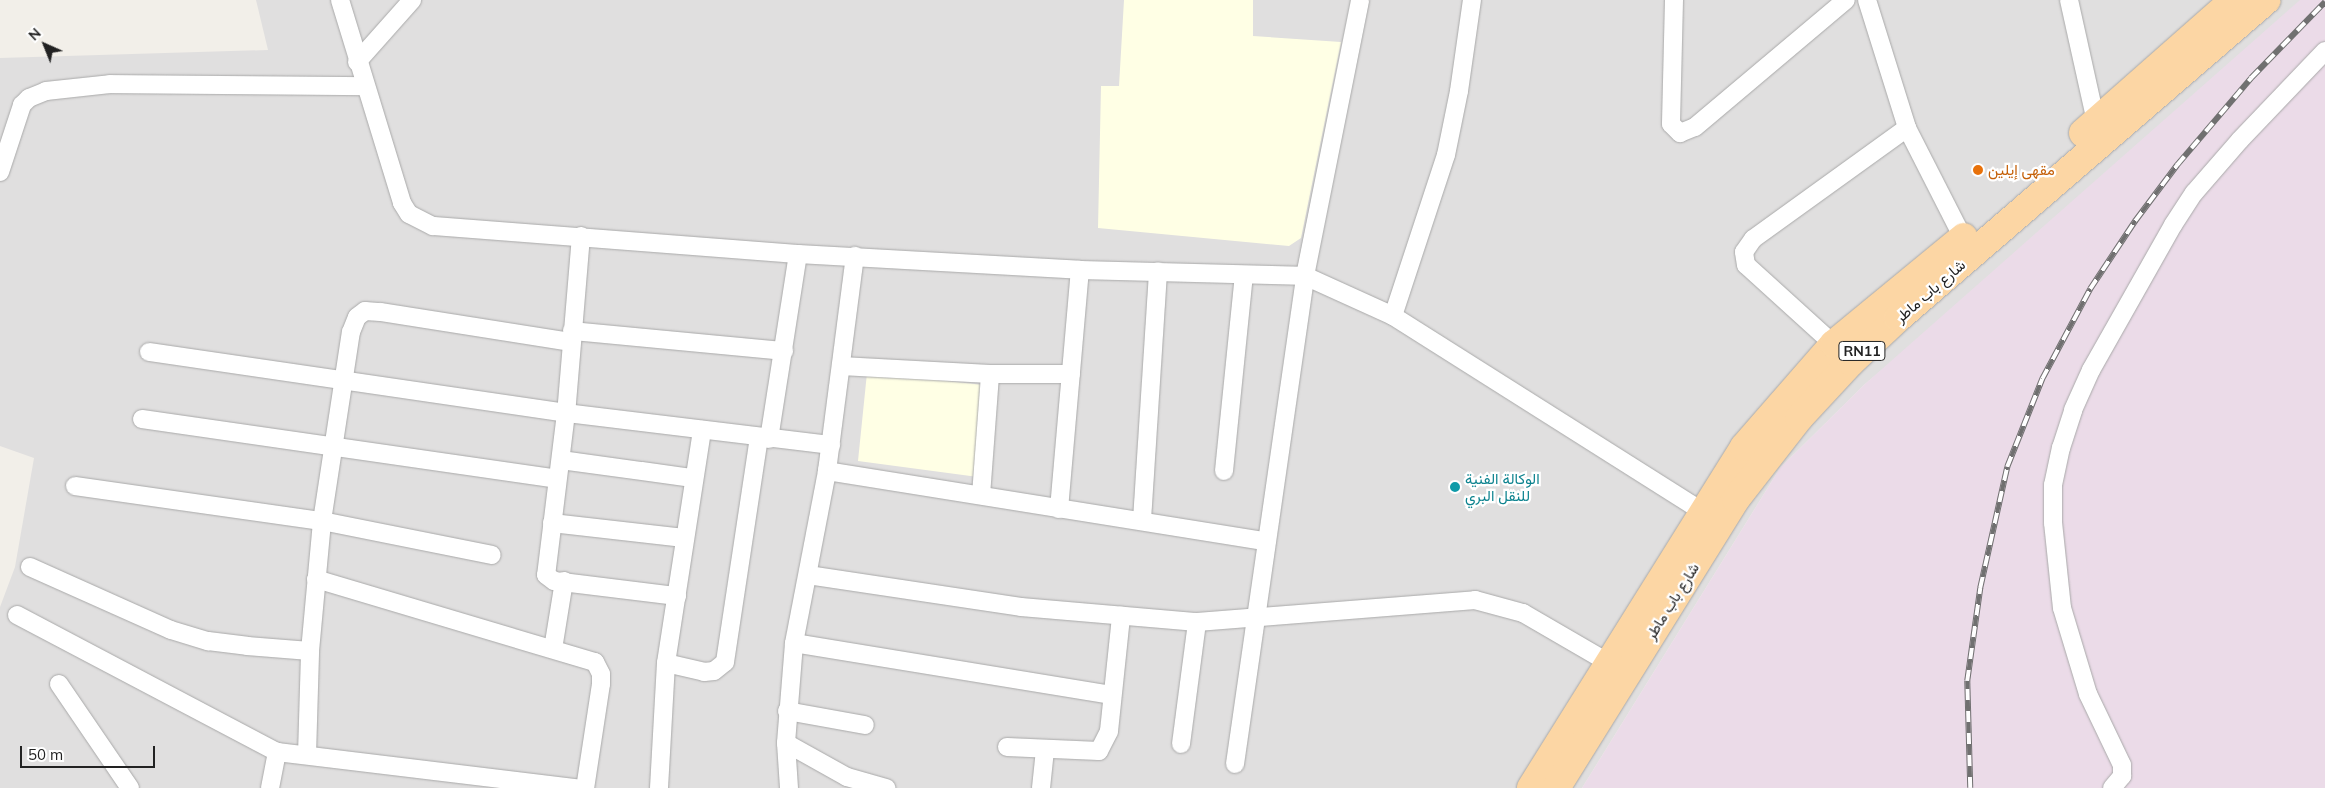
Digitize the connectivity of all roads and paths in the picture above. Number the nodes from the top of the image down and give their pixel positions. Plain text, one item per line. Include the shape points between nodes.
1 (340, 0) edge
2 (412, 0) edge
3 (1360, 0) edge
4 (1472, 0) edge
5 (1674, 0) edge
6 (1846, 0) edge
7 (1867, 0) edge
8 (2069, 0) edge
9 (2234, 0) edge
10 (2267, 0) edge
11 (2325, 51) edge
12 (357, 62) junction
13 (364, 86) junction
14 (2096, 122) junction
15 (1907, 128) junction
16 (0, 172) edge
17 (581, 236) junction
18 (1967, 246) junction
19 (798, 254) junction
20 (855, 256) junction
21 (1080, 270) junction
22 (1158, 272) junction
23 (1244, 275) junction
24 (1305, 276) junction
25 (1393, 316) junction
26 (572, 336) junction
27 (784, 351) junction
28 (149, 352) dead end
29 (1842, 353) junction
30 (840, 366) junction
31 (990, 374) junction
32 (1071, 374) junction
33 (344, 380) junction
34 (566, 413) junction
35 (142, 419) dead end
36 (702, 430) junction
37 (764, 438) junction
38 (336, 445) junction
39 (831, 445) junction
40 (561, 460) junction
41 (827, 471) junction
42 (1224, 471) dead end
43 (693, 478) junction
44 (557, 479) junction
45 (75, 486) dead end
46 (981, 495) junction
47 (1060, 509) junction
48 (1711, 517) junction
49 (322, 520) junction
50 (1142, 520) junction
51 (552, 522) junction
52 (684, 538) junction
53 (1266, 541) junction
54 (492, 555) dead end
55 (30, 567) dead end
56 (808, 575) junction
57 (316, 579) junction
58 (564, 581) junction
59 (677, 596) junction
60 (17, 615) dead end
61 (1257, 615) junction
62 (1121, 616) junction
63 (1197, 622) junction
64 (794, 643) junction
65 (553, 649) junction
66 (310, 651) junction
67 (666, 663) junction
68 (1619, 668) junction
69 (59, 684) dead end
70 (1111, 695) junction
71 (787, 711) junction
72 (865, 725) dead end
73 (786, 744) junction
74 (1181, 744) dead end
75 (1006, 747) dead end
76 (1045, 750) junction
77 (278, 752) junction
78 (307, 756) junction
79 (1235, 764) dead end
80 (483, 783) edge
81 (130, 788) edge
82 (270, 788) edge
83 (576, 788) edge
84 (586, 788) edge
85 (659, 788) edge
86 (789, 788) edge
87 (886, 788) edge
88 (1041, 788) edge
89 (1531, 788) edge
90 (1556, 788) edge
91 (2112, 788) edge

1 - 12 street
2 - 12 street
3 - 24 street
4 - 25 street via 1450,140
5 - 6 street via 1671,124 1680,134 1695,127
7 - 15 street
8 - 14 street
9 - 14 main road, شارع باب ماطر / RN11
10 - 18 main road, شارع باب ماطر / RN11
11 - 91 street via 2240,140 2189,201 2091,370 2072,410 2060,448 2053,485 2053,523 2062,608 2088,694 2122,765 2122,776
12 - 13 street
13 - 16 street via 110,84 46,91 29,98 22,105
13 - 17 street via 393,182 409,214 433,226
14 - 18 main road, شارع باب ماطر / RN11
15 - 18 street
15 - 29 street via 1752,239 1744,252 1746,264
17 - 19 street
17 - 26 street
18 - 29 main road, شارع باب ماطر / RN11
19 - 20 street
19 - 27 street
20 - 21 street
20 - 30 street
21 - 22 street
21 - 32 street
22 - 23 street
22 - 50 street
23 - 24 street
23 - 42 street
24 - 25 street
24 - 53 street
25 - 48 street
26 - 27 street
26 - 33 street via 366,312 357,317 351,332
26 - 34 street
27 - 37 street
28 - 33 street
29 - 48 main road, شارع باب ماطر / RN11 via 1764,460
30 - 31 street
30 - 39 street
31 - 32 street
31 - 46 street
32 - 47 street
33 - 34 street
33 - 38 street
34 - 36 street
34 - 40 street
35 - 38 street
36 - 37 street
36 - 43 street
37 - 39 street
37 - 67 street via 725,662 714,671 704,672
38 - 44 street
38 - 49 street
39 - 41 street
40 - 43 street
40 - 44 street
41 - 46 street
41 - 56 street
43 - 52 street
44 - 51 street
45 - 49 street
46 - 47 street
47 - 50 street
48 - 68 main road, شارع باب ماطر / RN11
49 - 54 street
49 - 57 street
50 - 53 street
51 - 52 street
51 - 58 street via 546,575 554,581
52 - 59 street
53 - 61 street
55 - 66 street via 171,630 237,645
56 - 62 street via 1021,607
56 - 64 street
57 - 65 street
57 - 66 street
58 - 59 street
58 - 65 street
59 - 67 street
60 - 77 street
61 - 63 street
61 - 68 street via 1475,600 1523,613
61 - 79 street
62 - 63 street
62 - 70 street
63 - 74 street
64 - 70 street
64 - 71 street
65 - 84 street via 591,660 602,674
66 - 78 street
67 - 85 street
68 - 89 main road, شارع باب ماطر / RN11
68 - 90 main road, شارع باب ماطر / RN11
69 - 81 street
70 - 76 street via 1109,731 1099,751
71 - 72 street
71 - 73 street
73 - 86 street
73 - 87 street via 847,777
75 - 76 street
76 - 88 street
77 - 78 street
77 - 82 street
78 - 80 street
80 - 83 street

